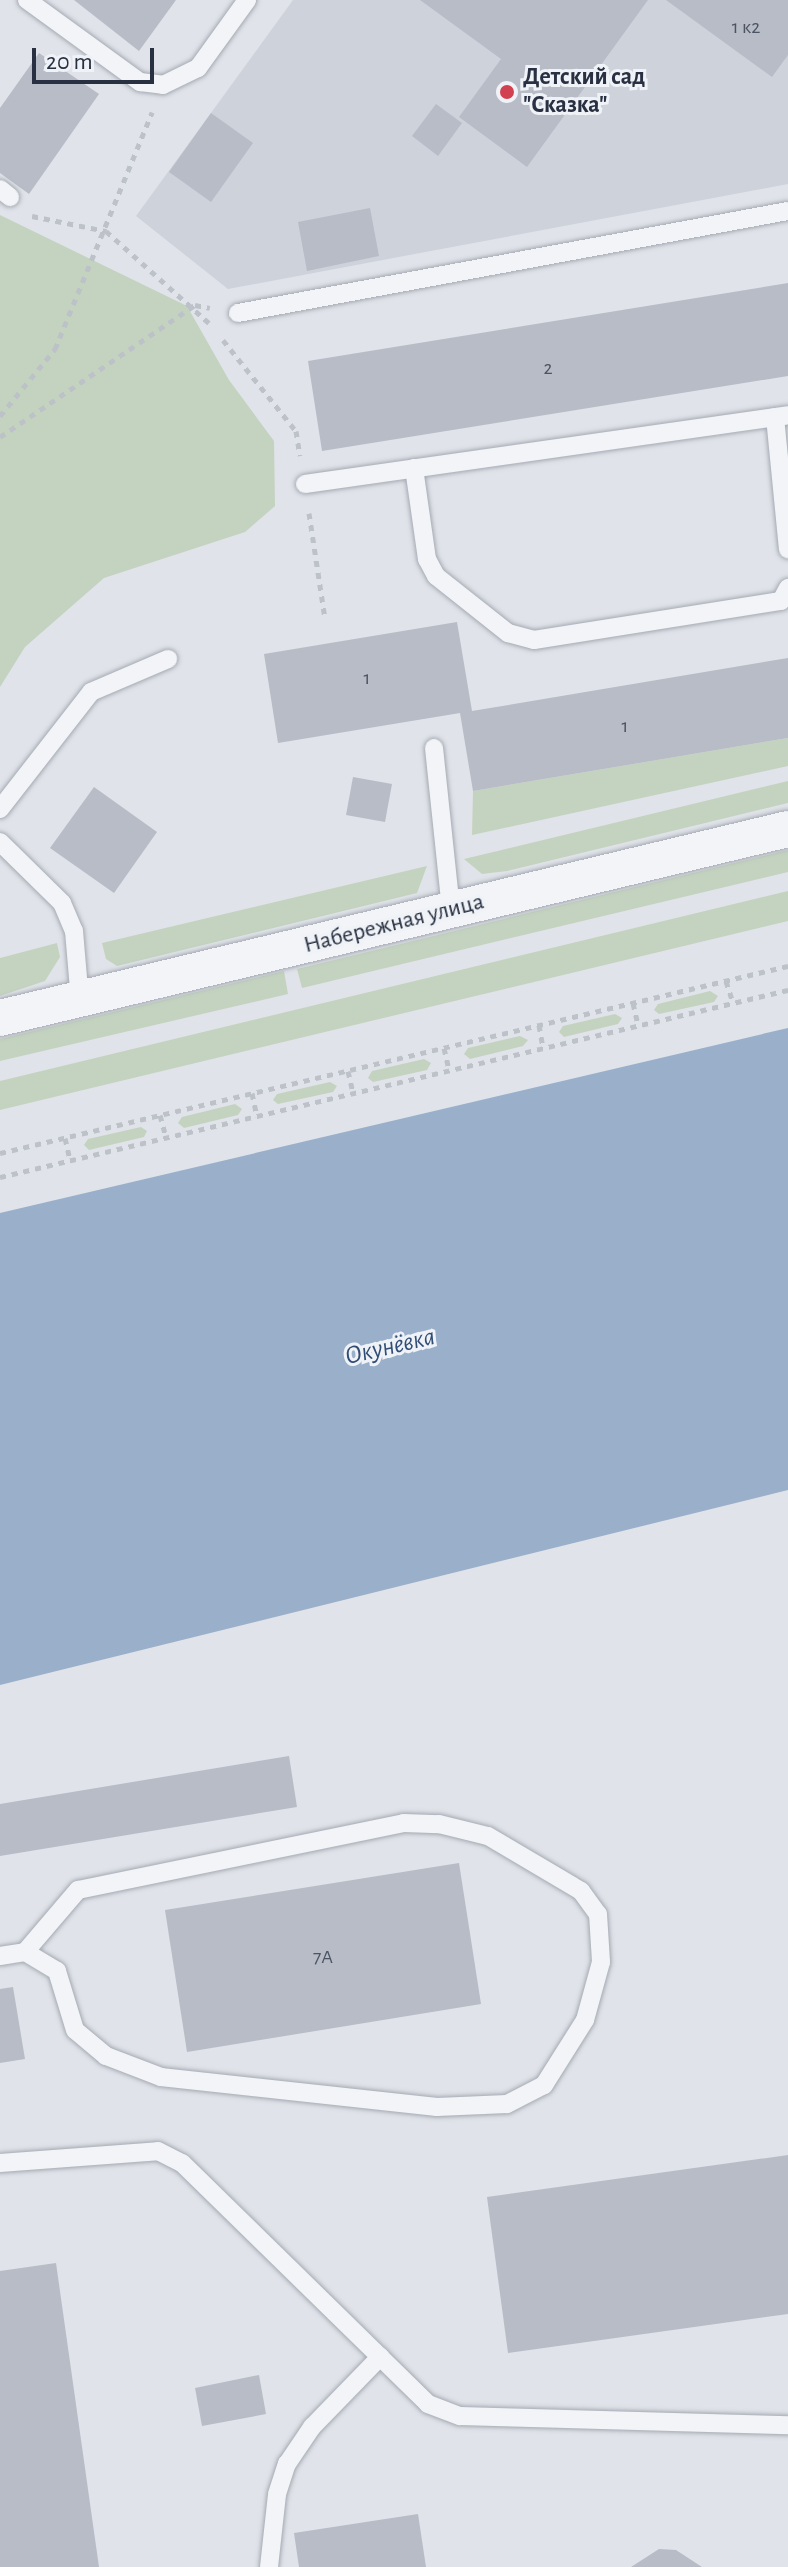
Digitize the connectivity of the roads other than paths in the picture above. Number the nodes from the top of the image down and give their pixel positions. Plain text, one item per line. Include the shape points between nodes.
1 (27, 0) edge
2 (247, 0) edge
3 (788, 211) edge
4 (238, 313) road end
5 (782, 416) edge
6 (414, 468) junction
7 (305, 484) road end
8 (788, 549) edge
9 (788, 588) edge
10 (168, 659) dead end
11 (434, 748) dead end
12 (0, 809) edge
13 (788, 829) edge
14 (0, 842) edge
15 (451, 910) junction
16 (80, 1001) junction
17 (0, 1018) edge
18 (25, 1952) junction
19 (0, 1956) edge
20 (0, 2163) edge
21 (380, 2357) junction
22 (788, 2425) edge
23 (269, 2567) edge

1 - 2 lane via 140,82 163,85 198,68
3 - 4 lane
5 - 6 lane
5 - 8 lane
6 - 7 lane
6 - 9 lane via 427,559 436,576 508,633 534,640 781,601
10 - 12 lane via 91,692
11 - 15 lane
13 - 15 street, Набережная улица
14 - 16 lane via 62,903 74,931
15 - 16 street, Набережная улица
16 - 17 street, Набережная улица
18 - 18 lane via 57,1971 75,2030 106,2056 161,2077 437,2107 507,2104 544,2085 585,2020 601,1962 598,1914 581,1891 488,1836 439,1824 404,1823 78,1890
18 - 19 lane
20 - 21 lane via 158,2151 182,2163
21 - 22 lane via 428,2404 460,2416
21 - 23 lane via 312,2427 287,2464 277,2494

